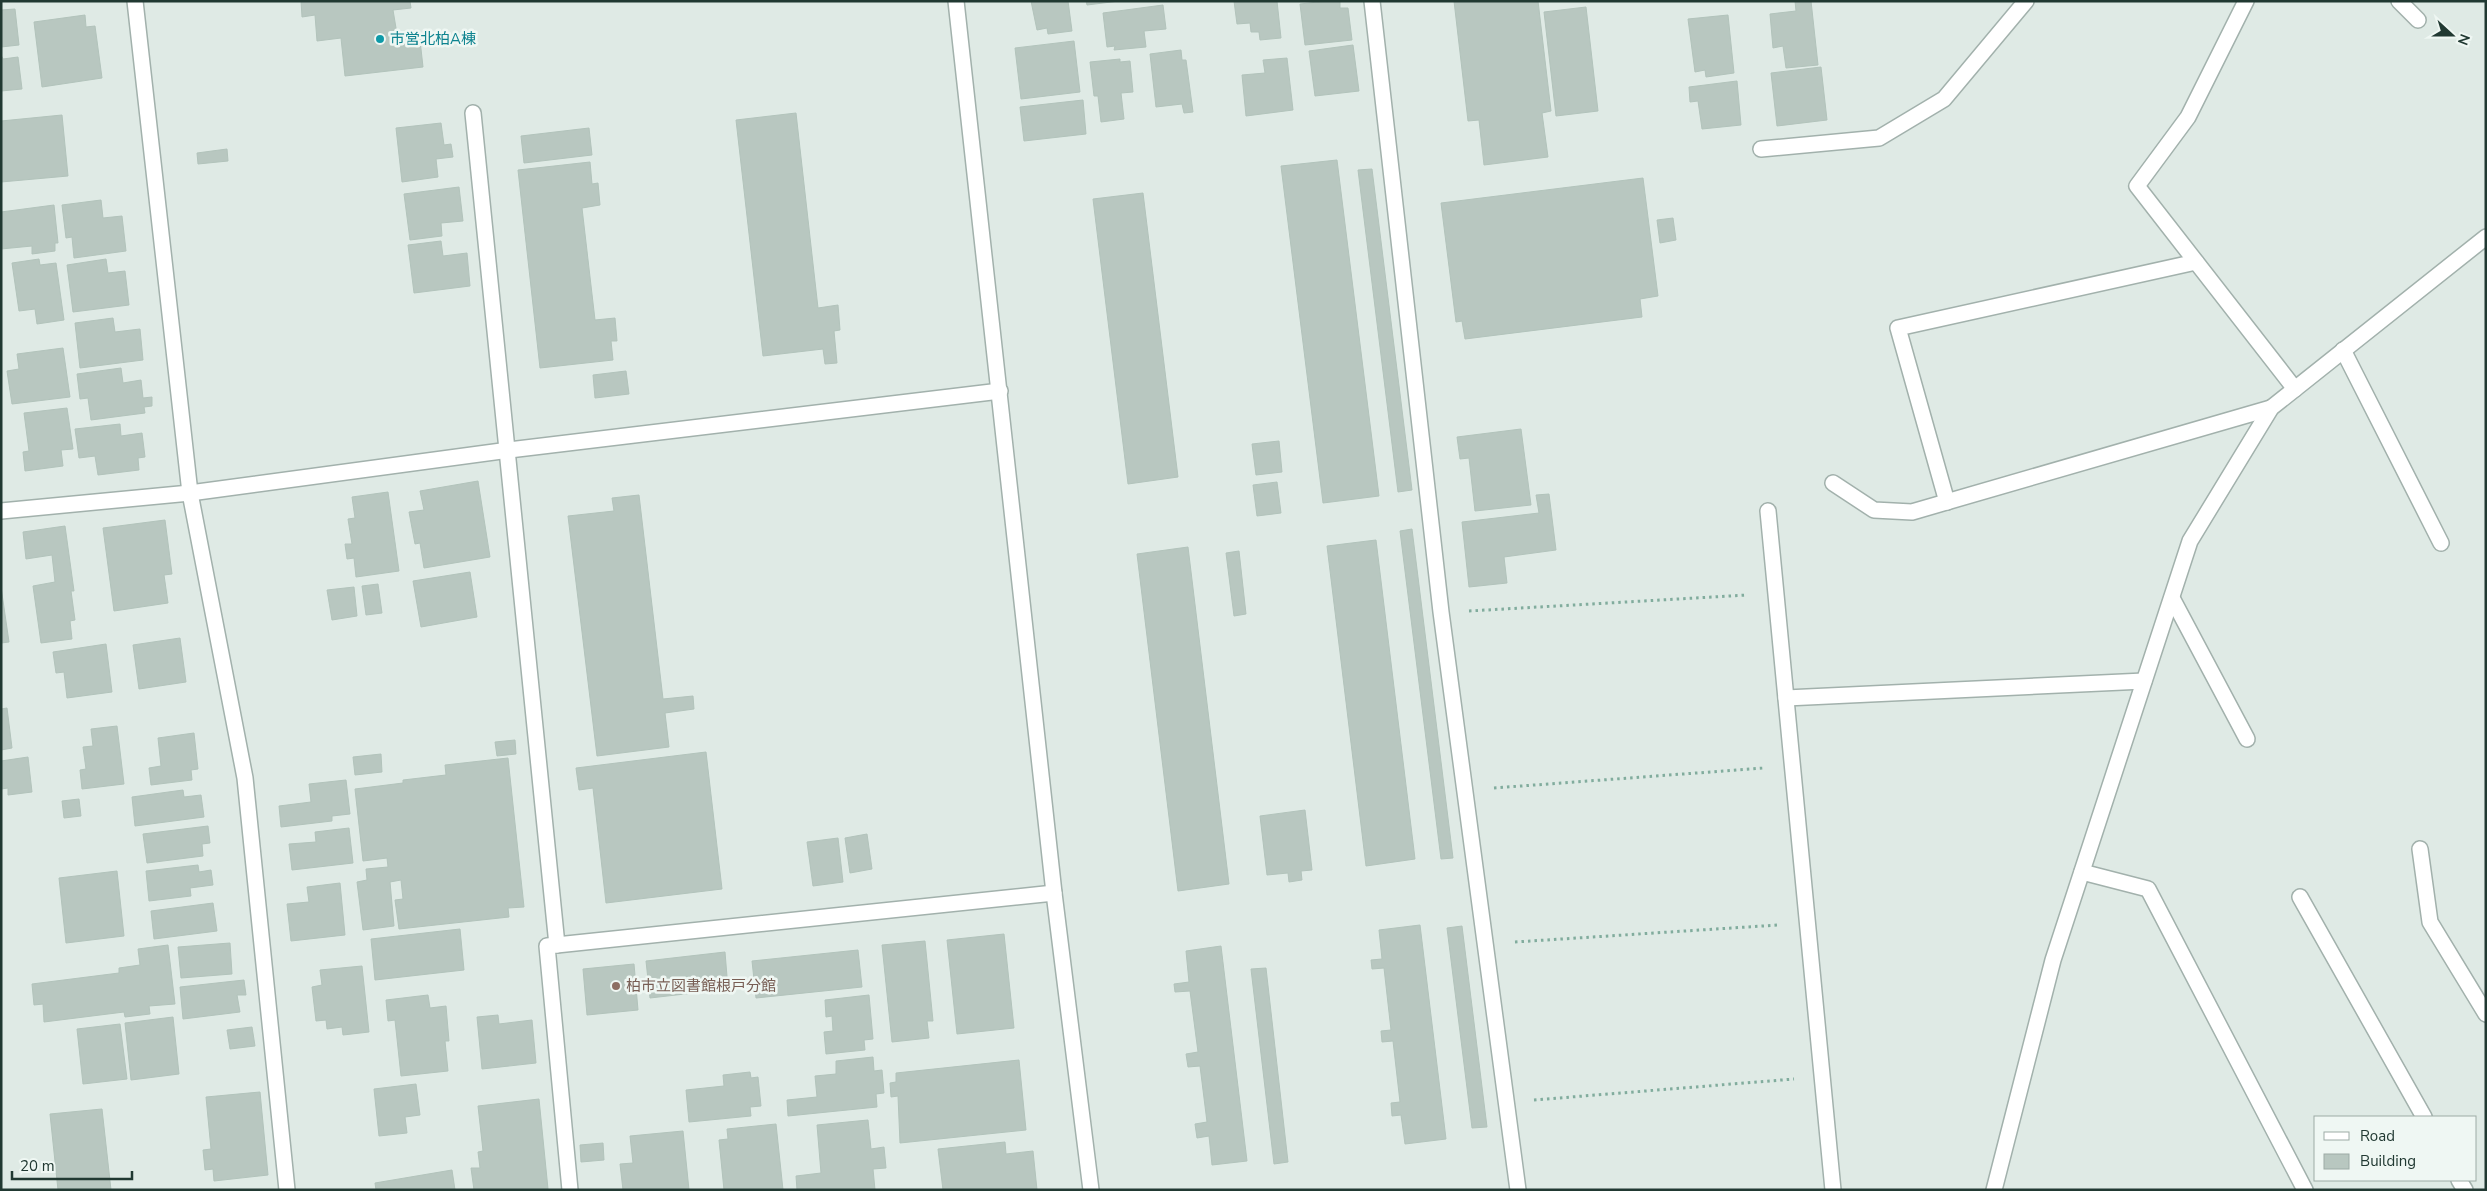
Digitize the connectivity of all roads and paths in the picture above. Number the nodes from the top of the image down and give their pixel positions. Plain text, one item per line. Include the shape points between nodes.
1 (135, 1) edge
2 (956, 1) edge
3 (1372, 1) edge
4 (2026, 1) edge
5 (2246, 1) edge
6 (2399, 1) edge
7 (2418, 20) dead end
8 (473, 113) dead end
9 (1761, 149) dead end
10 (2486, 238) edge
11 (2196, 262) junction
12 (2343, 350) junction
13 (2295, 389) junction
14 (1000, 392) junction
15 (2271, 408) junction
16 (509, 450) junction
17 (1833, 483) dead end
18 (190, 493) junction
19 (1947, 502) junction
20 (1, 511) edge
21 (1768, 511) dead end
22 (2441, 543) dead end
23 (1776, 593) junction
24 (2172, 598) junction
25 (1441, 612) junction
26 (2144, 681) junction
27 (1786, 698) junction
28 (2247, 739) dead end
29 (1792, 766) junction
30 (1464, 790) junction
31 (2420, 850) dead end
32 (2082, 872) junction
33 (1054, 893) junction
34 (2300, 897) dead end
35 (1808, 923) junction
36 (1484, 944) junction
37 (557, 945) junction
38 (2486, 1014) edge
39 (1822, 1077) junction
40 (1506, 1102) junction
41 (2423, 1116) edge
42 (287, 1190) edge
43 (570, 1190) edge
44 (1091, 1190) edge
45 (1518, 1190) edge
46 (1833, 1190) edge
47 (1994, 1190) edge
48 (2305, 1190) edge

1 - 18 street
2 - 14 street
3 - 25 street
4 - 9 street via 1944,100 1879,138
5 - 11 street via 2188,117 2137,186
6 - 7 street
8 - 16 street
10 - 12 street
11 - 13 street
11 - 19 street via 1898,328
12 - 13 street
12 - 22 street
13 - 15 street
14 - 16 street
14 - 33 street
15 - 19 street
15 - 24 street via 2190,541
16 - 18 street
16 - 37 street
17 - 19 street via 1874,510 1912,512
18 - 20 street
18 - 42 street via 245,778
21 - 23 street
23 - 25 path
23 - 27 street
24 - 26 street
24 - 28 street
25 - 30 street
26 - 27 street
26 - 32 street
27 - 29 street
29 - 30 path
29 - 35 street
30 - 36 street
31 - 38 street via 2430,922
32 - 47 street via 2054,960
32 - 48 street via 2148,889
33 - 37 street
33 - 44 street
34 - 41 street
35 - 36 path
35 - 39 street
36 - 40 street
37 - 43 street via 547,946
39 - 40 path
39 - 46 street
40 - 45 street

